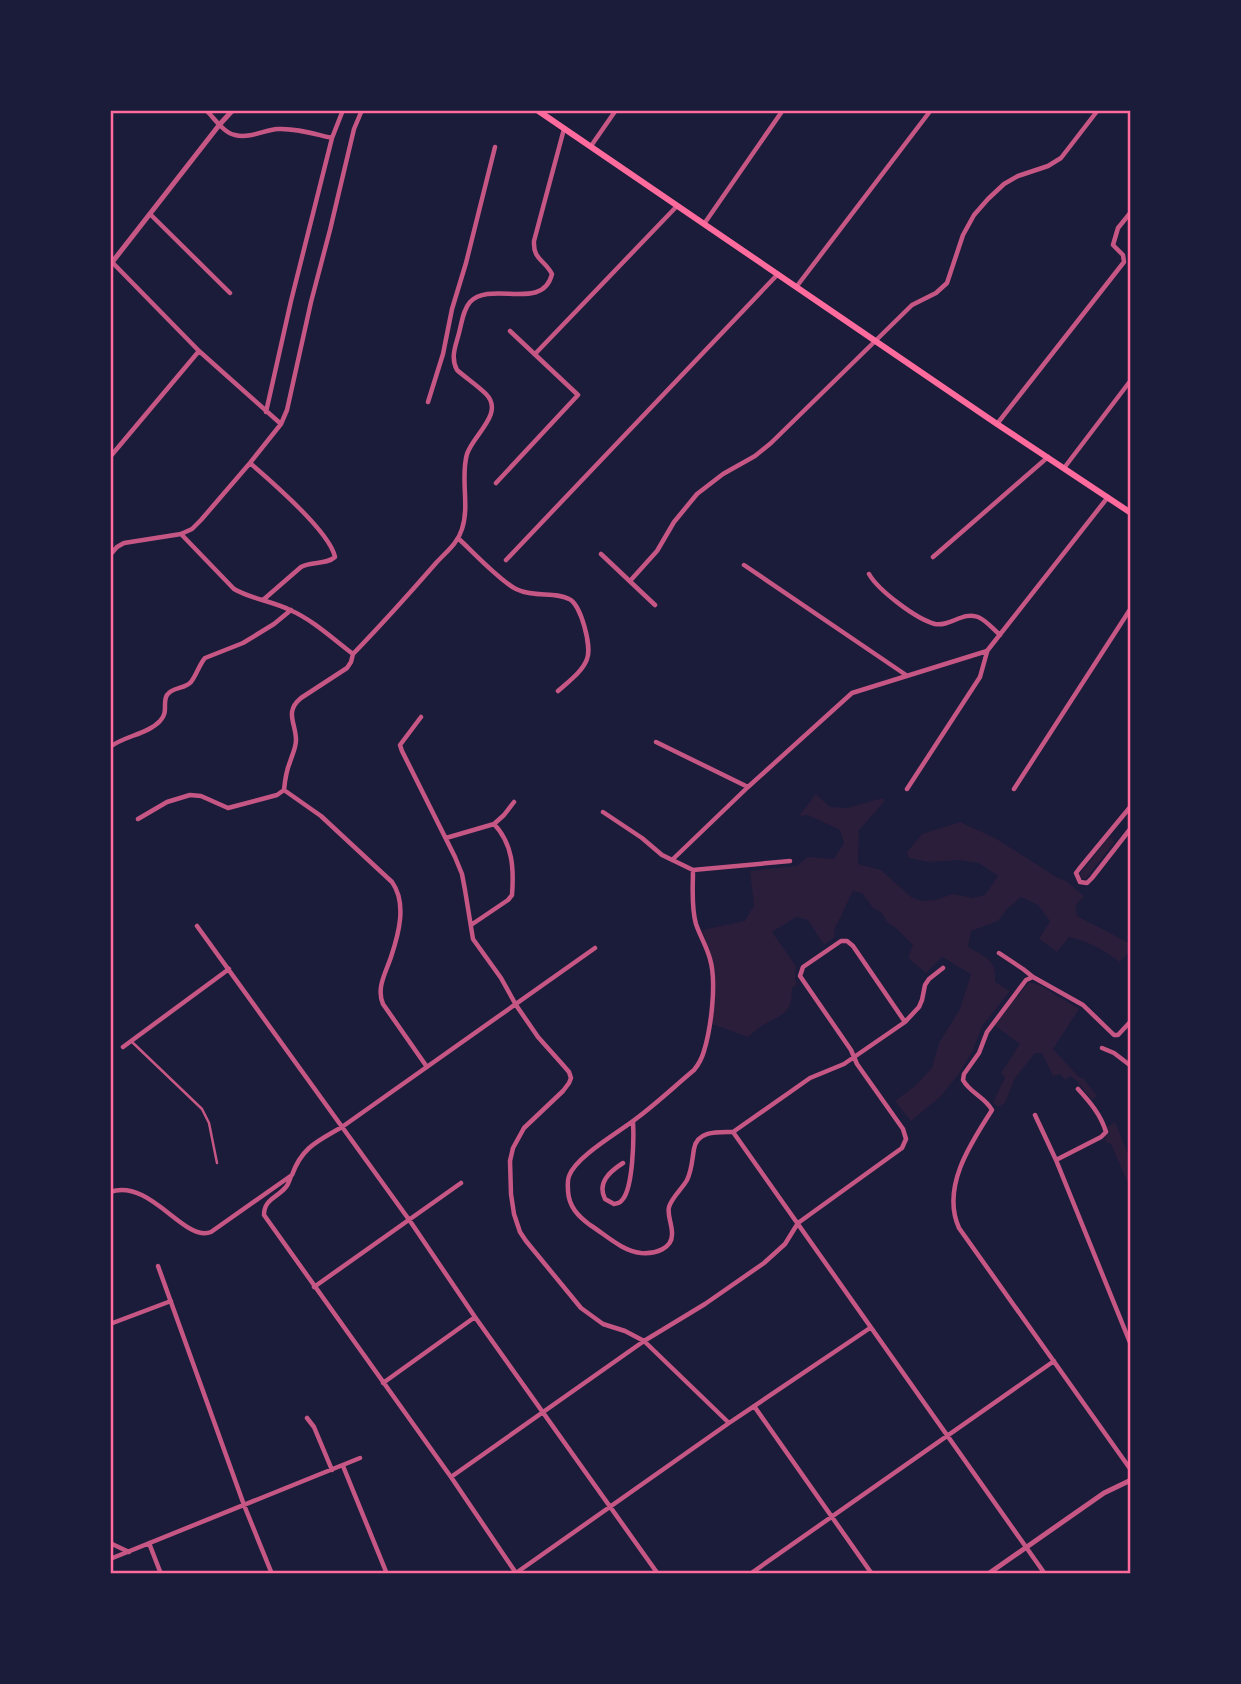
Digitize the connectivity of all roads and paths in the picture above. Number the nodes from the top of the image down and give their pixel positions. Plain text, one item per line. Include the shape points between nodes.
1 (206, 110) edge
2 (233, 110) edge
3 (343, 110) edge
4 (362, 110) edge
5 (537, 110) edge
6 (616, 110) edge
7 (783, 110) edge
8 (931, 110) edge
9 (1098, 110) edge
10 (219, 124) junction
11 (564, 128) junction
12 (332, 138) junction
13 (590, 146) junction
14 (495, 147) dead end
15 (677, 206) junction
16 (1131, 212) edge
17 (150, 214) junction
18 (704, 224) junction
19 (111, 262) edge
20 (778, 274) junction
21 (797, 286) junction
22 (230, 293) dead end
23 (510, 331) dead end
24 (876, 341) junction
25 (200, 351) junction
26 (443, 354) junction
27 (535, 354) junction
28 (453, 356) junction
29 (1131, 380) edge
30 (429, 402) dead end
31 (266, 412) junction
32 (281, 424) junction
33 (997, 424) junction
34 (110, 457) edge
35 (1048, 457) junction
36 (250, 463) junction
37 (1064, 468) junction
38 (496, 483) dead end
39 (1108, 497) junction
40 (1131, 513) edge
41 (181, 534) junction
42 (459, 539) junction
43 (601, 554) dead end
44 (110, 555) edge
45 (933, 557) dead end
46 (506, 560) dead end
47 (744, 565) dead end
48 (869, 574) dead end
49 (630, 581) junction
50 (264, 600) junction
51 (654, 605) dead end
52 (1131, 608) edge
53 (291, 610) junction
54 (1000, 635) junction
55 (987, 652) junction
56 (353, 654) junction
57 (907, 676) junction
58 (558, 691) dead end
59 (421, 717) dead end
60 (656, 742) dead end
61 (110, 747) edge
62 (748, 787) junction
63 (907, 789) dead end
64 (1014, 789) dead end
65 (284, 790) junction
66 (514, 802) dead end
67 (1131, 806) edge
68 (603, 812) dead end
69 (138, 819) dead end
70 (494, 824) junction
71 (1131, 828) edge
72 (446, 838) junction
73 (672, 860) junction
74 (790, 861) dead end
75 (693, 870) junction
76 (471, 925) junction
77 (197, 926) dead end
78 (594, 948) dead end
79 (999, 953) dead end
80 (943, 968) dead end
81 (229, 970) junction
82 (1033, 977) junction
83 (516, 1005) junction
84 (1131, 1021) edge
85 (905, 1022) junction
86 (131, 1041) junction
87 (122, 1047) dead end
88 (1102, 1048) dead end
89 (854, 1057) junction
90 (1131, 1066) edge
91 (427, 1067) junction
92 (1078, 1089) dead end
93 (1035, 1115) dead end
94 (633, 1121) junction
95 (342, 1127) junction
96 (733, 1132) junction
97 (1056, 1160) junction
98 (217, 1163) dead end
99 (623, 1163) dead end
100 (292, 1175) junction
101 (461, 1183) dead end
102 (110, 1192) edge
103 (410, 1221) junction
104 (798, 1223) junction
105 (158, 1266) dead end
106 (314, 1287) junction
107 (171, 1301) junction
108 (475, 1317) junction
109 (110, 1324) edge
110 (870, 1328) junction
111 (644, 1342) junction
112 (1131, 1345) edge
113 (1054, 1361) junction
114 (383, 1383) junction
115 (754, 1406) junction
116 (544, 1412) junction
117 (307, 1418) dead end
118 (729, 1423) junction
119 (947, 1436) junction
120 (360, 1458) dead end
121 (342, 1466) junction
122 (332, 1470) junction
123 (1131, 1470) edge
124 (451, 1477) junction
125 (1131, 1480) edge
126 (244, 1505) junction
127 (612, 1507) junction
128 (831, 1517) junction
129 (110, 1544) edge
130 (149, 1544) junction
131 (1026, 1547) junction
132 (129, 1552) junction
133 (110, 1559) edge
134 (516, 1573) edge
135 (161, 1574) edge
136 (272, 1574) edge
137 (387, 1574) edge
138 (659, 1574) edge
139 (750, 1574) edge
140 (872, 1574) edge
141 (988, 1574) edge
142 (1045, 1574) edge

1 - 10 street
2 - 10 street
3 - 12 street
4 - 32 street
5 - 11 main road
6 - 13 street
7 - 18 street
8 - 21 street
9 - 24 street via 1061,158 1018,176 989,199 963,235 947,283 912,305
10 - 12 street via 236,136 294,129
10 - 17 street
11 - 13 main road
11 - 28 street via 534,241 537,257 549,269 551,279 532,293 478,296 465,309
12 - 31 street
13 - 15 main road
14 - 26 street
15 - 18 main road
15 - 27 street
16 - 33 street via 1118,228 1114,245 1124,262
17 - 19 street
17 - 22 street
18 - 20 main road
19 - 25 street
20 - 21 main road
20 - 46 street
21 - 24 main road
23 - 27 street
24 - 33 main road
24 - 49 street via 771,443 697,494
25 - 31 street
25 - 34 street
26 - 28 street
26 - 30 street
27 - 38 street via 578,395
28 - 42 street via 457,370 487,395 493,410 467,455 465,518
29 - 37 street
31 - 32 street
32 - 36 street
33 - 35 main road
35 - 37 main road
35 - 45 street
36 - 41 street via 201,520
36 - 50 street via 304,514 335,557 301,567
37 - 39 main road
39 - 40 main road
39 - 54 street
41 - 44 street via 124,543
41 - 50 street via 234,589
42 - 56 street
42 - 58 street via 514,588 565,597 576,604 587,659
43 - 49 street
47 - 57 street
48 - 54 street via 886,594 936,624 979,617
49 - 51 street
50 - 53 street
52 - 64 street
53 - 56 street
53 - 61 street via 243,643 205,658 190,683 165,698 162,720
54 - 55 street
55 - 57 street
55 - 63 street via 979,677
56 - 65 street via 347,668 295,703 295,747
57 - 62 street via 845,698
59 - 72 street via 401,745 402,751
60 - 62 street
62 - 73 street
65 - 69 street via 228,808 190,795
65 - 91 street via 321,816 397,889 399,924 380,998
66 - 70 street
67 - 71 street via 1076,873 1080,882 1092,878
68 - 73 street
70 - 72 street
70 - 76 street via 510,850 512,895
72 - 76 street via 462,874
73 - 75 street
74 - 75 street
75 - 94 street via 696,923 711,961 713,984 705,1050 694,1070
76 - 83 street via 473,939
77 - 81 street
78 - 83 street
79 - 82 street
80 - 85 street via 929,979 919,1007
81 - 86 street
81 - 95 street
82 - 84 street via 1083,1005 1114,1035
82 - 113 street via 987,1032 979,1054 964,1074 965,1085 992,1110 970,1146 952,1198 959,1228
83 - 91 street
83 - 111 street via 571,1078 524,1128 513,1148 511,1184 517,1224 581,1308 603,1324
85 - 89 street
85 - 89 street via 847,941 803,967 800,976
86 - 87 street
86 - 98 lane via 202,1109
88 - 90 street
89 - 96 street via 810,1077
89 - 104 street via 906,1139 902,1148
91 - 95 street
92 - 97 street via 1094,1107 1106,1132
93 - 97 street
94 - 96 street via 591,1152 571,1172 568,1184 576,1213 620,1245 638,1252 659,1251 671,1241 669,1206 687,1179 700,1137
94 - 99 street via 628,1186 625,1198 614,1204 605,1199 601,1189 604,1180
95 - 100 street via 303,1153
95 - 103 street
96 - 104 street
97 - 112 street
100 - 102 street via 205,1235 135,1191
100 - 106 street via 288,1186 264,1206 264,1215
101 - 103 street
103 - 106 street
103 - 108 street
104 - 110 street
104 - 111 street via 785,1244 764,1263
105 - 107 street
106 - 114 street
107 - 109 street
107 - 126 street
108 - 114 street
108 - 116 street
110 - 115 street
110 - 119 street
111 - 116 street
111 - 118 street
113 - 119 street
113 - 123 street
114 - 124 street
115 - 118 street
115 - 128 street
116 - 124 street
116 - 127 street
117 - 122 street
118 - 127 street
119 - 128 street
119 - 131 street
120 - 121 street
121 - 122 street
121 - 137 street
122 - 126 street
124 - 134 street
125 - 131 street via 1104,1493
126 - 130 street
126 - 136 street
127 - 134 street
127 - 138 street
128 - 139 street
128 - 140 street
129 - 132 street
130 - 132 street
130 - 135 street
131 - 141 street
131 - 142 street
132 - 133 street

